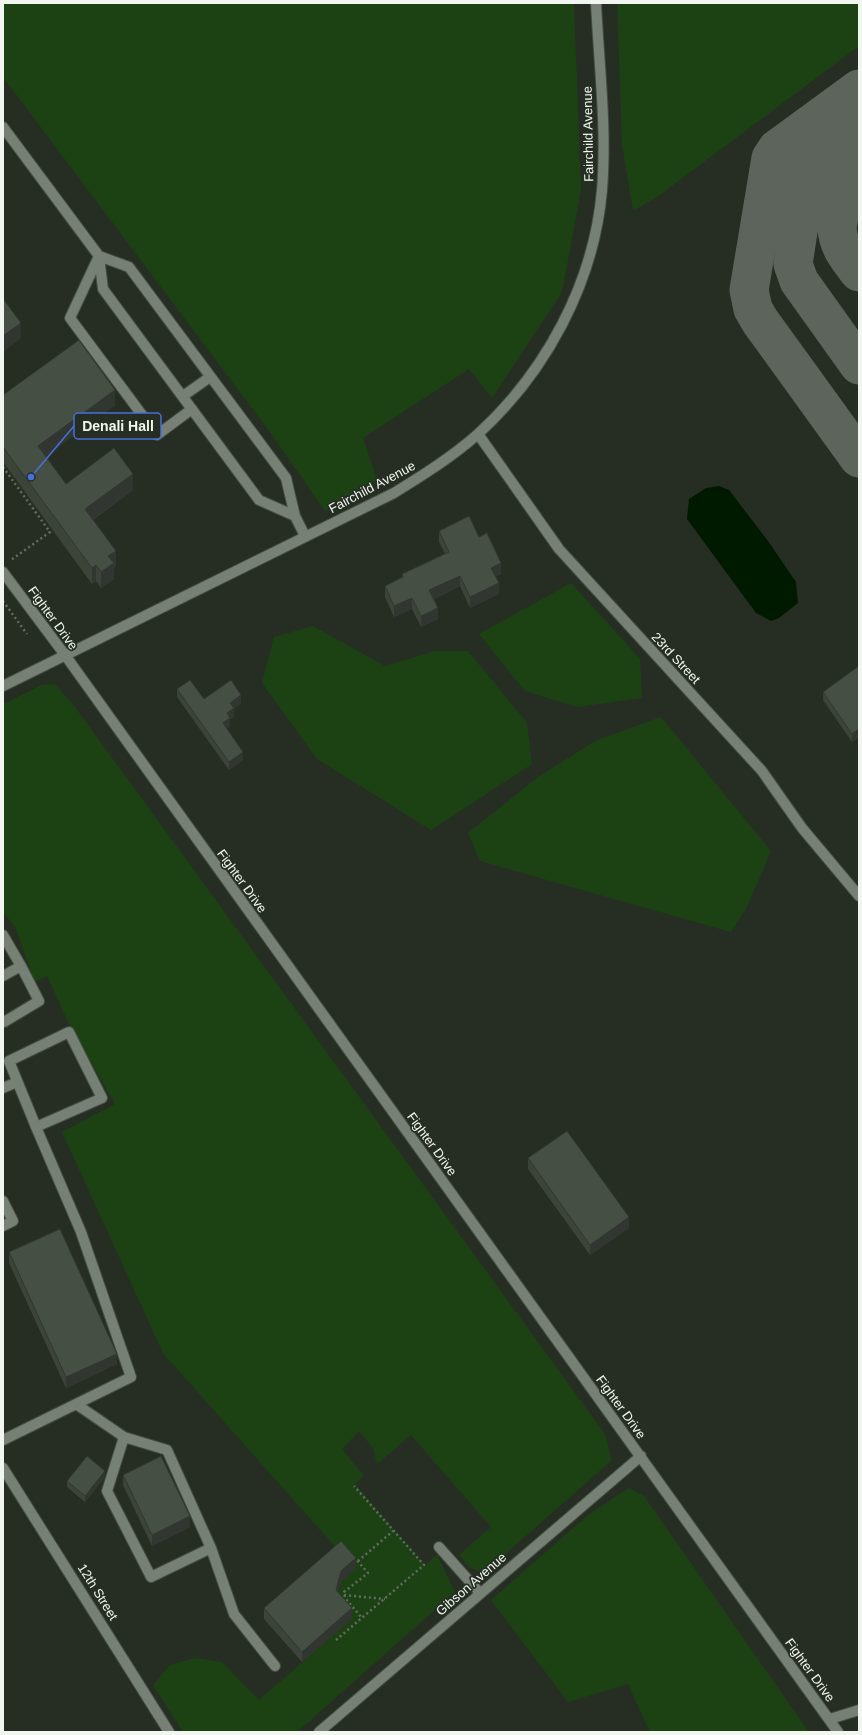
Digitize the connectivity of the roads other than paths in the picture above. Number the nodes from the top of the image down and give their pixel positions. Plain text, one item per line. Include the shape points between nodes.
1 (596, 3) edge
2 (3, 127) edge
3 (99, 256) junction
4 (210, 377) junction
5 (183, 396) junction
6 (192, 409) junction
7 (478, 434) junction
8 (295, 516) junction
9 (305, 536) junction
10 (3, 572) edge
11 (65, 655) junction
12 (3, 686) edge
13 (859, 896) edge
14 (3, 935) edge
15 (21, 966) junction
16 (3, 976) edge
17 (4, 1022) edge
18 (17, 1082) junction
19 (3, 1088) edge
20 (36, 1127) junction
21 (3, 1201) edge
22 (3, 1226) edge
23 (76, 1404) junction
24 (124, 1437) junction
25 (3, 1440) edge
26 (641, 1456) junction
27 (3, 1468) edge
28 (439, 1546) dead end
29 (211, 1548) junction
30 (480, 1593) junction
31 (275, 1666) dead end
32 (859, 1710) edge
33 (830, 1719) junction
34 (169, 1732) edge
35 (319, 1732) edge
36 (838, 1732) edge

1 - 7 street, Fairchild Avenue via 604,140 602,190 583,277 566,319 547,352 504,408
2 - 3 street
3 - 4 street via 129,266
3 - 5 street via 103,288
3 - 6 street via 70,318 157,435
4 - 5 street
4 - 8 street via 286,478
5 - 6 street
6 - 8 street via 259,500
7 - 9 street, Fairchild Avenue via 447,459 394,493
7 - 13 street, 23rd Street via 559,549 762,771 802,828
8 - 9 street
9 - 11 street, Fairchild Avenue
10 - 11 street, Fighter Drive
11 - 12 street, Fairchild Avenue
11 - 26 street, Fighter Drive
14 - 15 street
15 - 16 street
15 - 17 street via 39,1000
18 - 19 street
18 - 20 street
18 - 20 street via 9,1061 69,1032 102,1098
20 - 23 street via 81,1232 131,1377
21 - 22 street via 13,1221
23 - 24 street
23 - 25 street
24 - 29 street via 167,1450
24 - 29 street via 107,1491 151,1577
26 - 30 street, Gibson Avenue
26 - 33 street, Fighter Drive
27 - 34 street, 12th Street
28 - 30 street
29 - 31 street via 234,1614
30 - 35 street, Gibson Avenue
32 - 33 street
33 - 36 street, Fighter Drive

